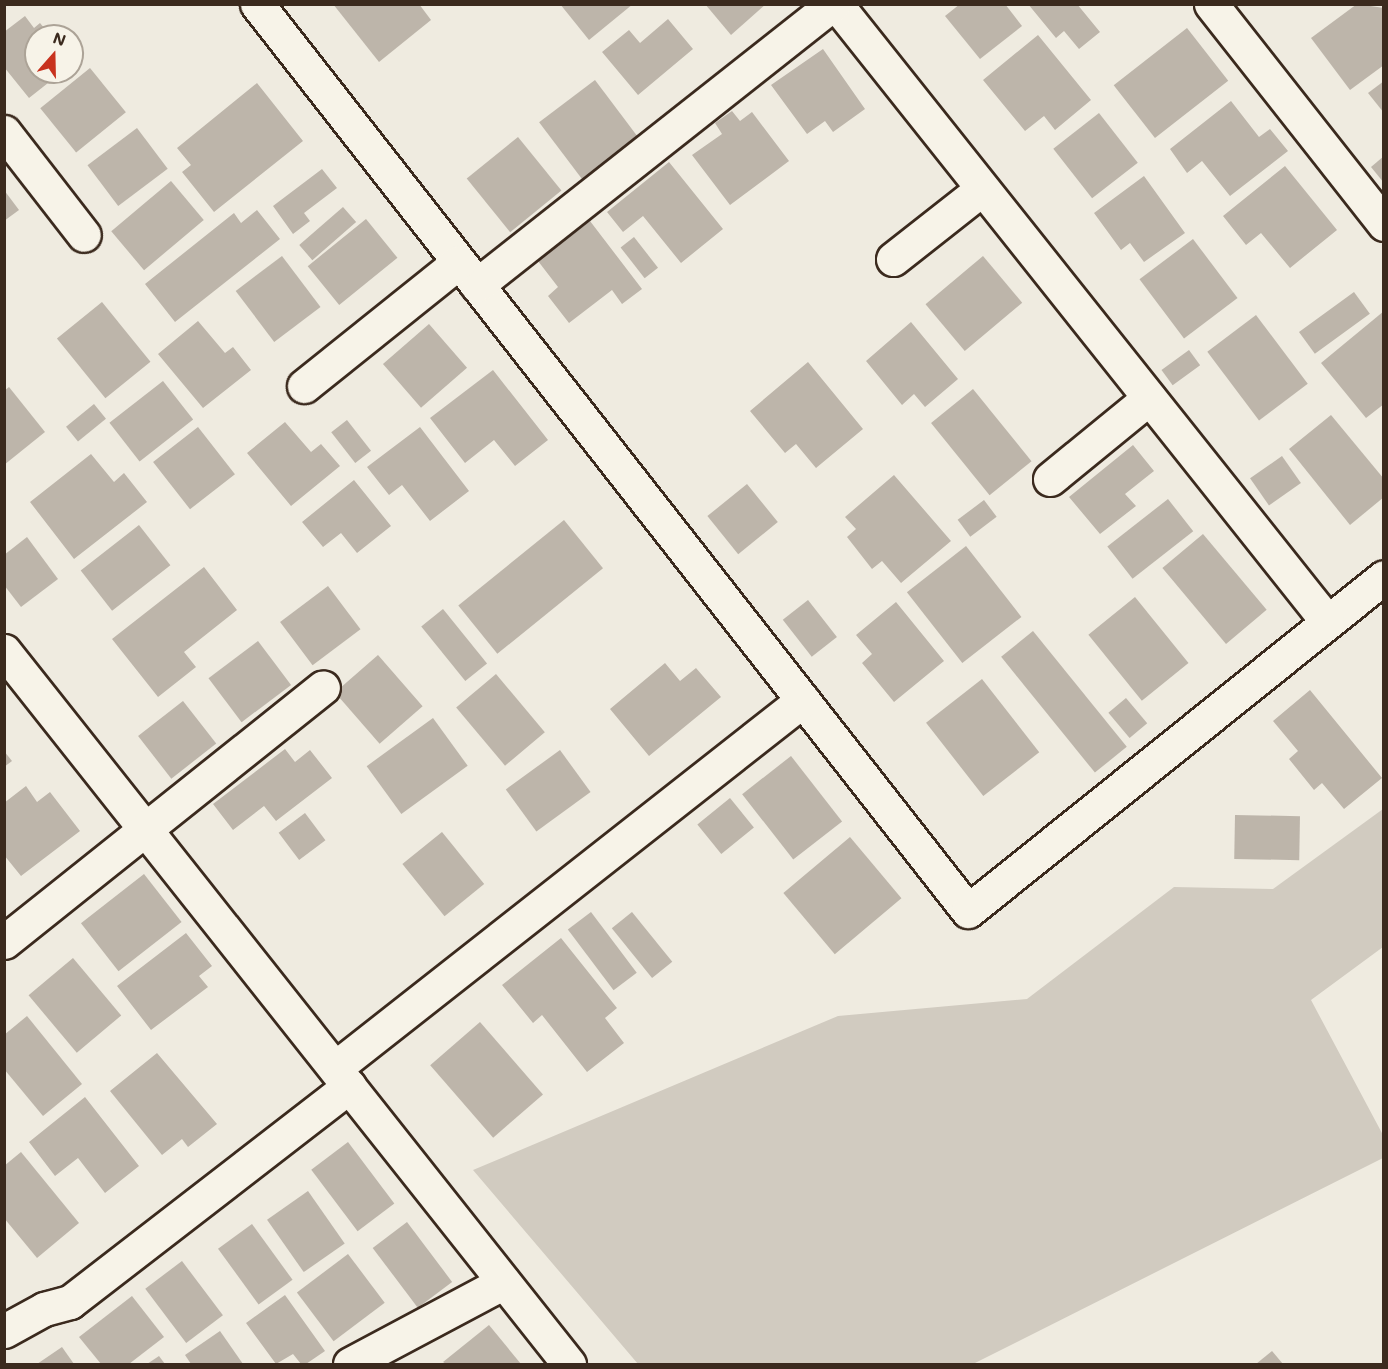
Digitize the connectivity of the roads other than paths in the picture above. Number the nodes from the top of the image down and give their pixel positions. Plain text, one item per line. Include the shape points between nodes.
1 (257, 4) edge
2 (834, 4) edge
3 (1211, 4) edge
4 (4, 132) edge
5 (982, 189) junction
6 (1383, 224) edge
7 (84, 235) dead end
8 (893, 259) dead end
9 (468, 273) junction
10 (304, 386) dead end
11 (1149, 398) junction
12 (1050, 479) dead end
13 (1383, 577) edge
14 (1327, 621) junction
15 (4, 651) edge
16 (323, 687) dead end
17 (803, 700) junction
18 (145, 829) junction
19 (4, 942) edge
20 (341, 1077) junction
21 (504, 1282) junction
22 (4, 1331) edge
23 (351, 1365) edge
24 (569, 1365) edge

1 - 9 street
2 - 5 street
2 - 9 street
3 - 6 street
4 - 7 street
5 - 8 street
5 - 11 street
9 - 10 street
9 - 17 street
11 - 12 street
11 - 14 street
13 - 14 street
14 - 17 street via 968,911
15 - 18 street
16 - 18 street
17 - 20 street
18 - 19 street
18 - 20 street
20 - 21 street
20 - 22 street via 70,1302 44,1309
21 - 23 street
21 - 24 street

